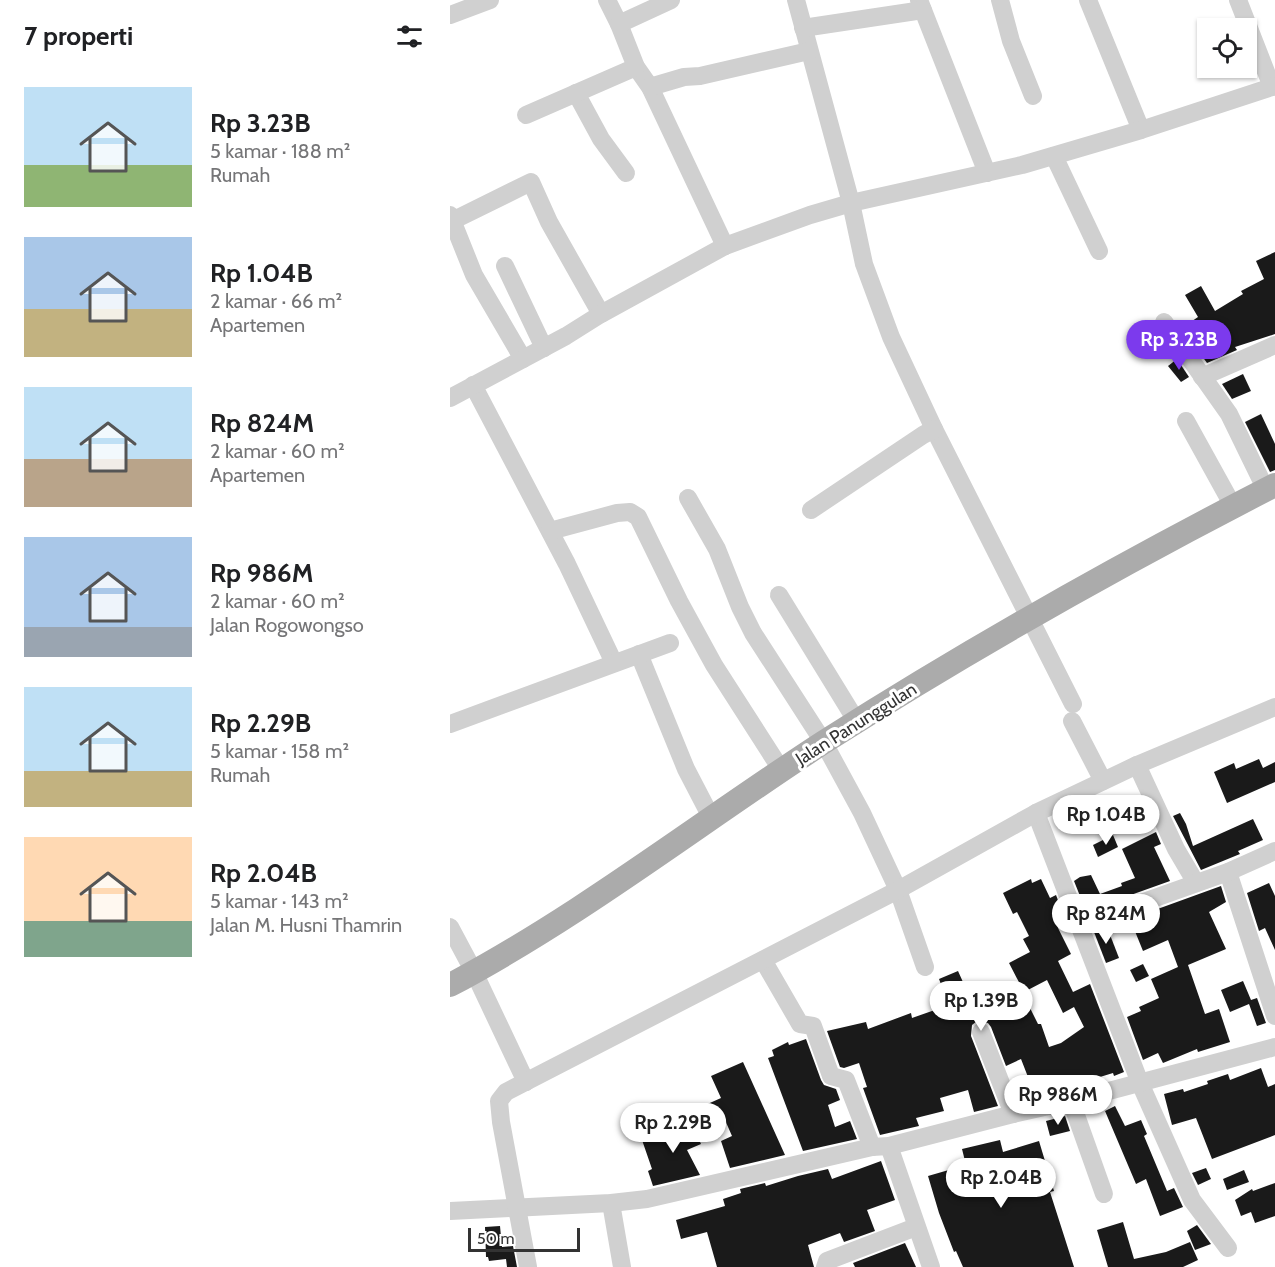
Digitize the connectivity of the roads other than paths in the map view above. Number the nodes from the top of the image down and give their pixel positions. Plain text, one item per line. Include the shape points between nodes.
1 (490, 0) edge
2 (607, 0) edge
3 (671, 0) edge
4 (796, 0) edge
5 (1000, 0) edge
6 (1088, 0) edge
7 (1238, 0) edge
8 (921, 5) edge
9 (450, 15) edge
10 (619, 24) junction
11 (803, 28) junction
12 (809, 51) junction
13 (636, 67) junction
14 (1274, 86) edge
15 (650, 87) junction
16 (576, 93) junction
17 (1033, 96) dead end
18 (526, 116) dead end
19 (1141, 130) junction
20 (1054, 156) junction
21 (626, 173) dead end
22 (987, 173) junction
23 (851, 203) junction
24 (451, 218) edge
25 (725, 246) junction
26 (1099, 251) dead end
27 (505, 266) dead end
28 (601, 314) junction
29 (1164, 322) dead end
30 (1275, 345) edge
31 (544, 348) junction
32 (523, 359) junction
33 (1202, 377) junction
34 (473, 385) junction
35 (450, 398) edge
36 (1186, 421) dead end
37 (934, 429) junction
38 (1272, 488) edge
39 (688, 498) dead end
40 (1233, 506) junction
41 (811, 510) dead end
42 (550, 531) junction
43 (779, 595) dead end
44 (1030, 617) junction
45 (670, 643) dead end
46 (639, 654) junction
47 (614, 663) junction
48 (1275, 707) edge
49 (857, 722) junction
50 (450, 724) edge
51 (824, 743) junction
52 (1137, 765) junction
53 (782, 771) junction
54 (1103, 781) junction
55 (1036, 813) junction
56 (712, 819) junction
57 (1275, 851) edge
58 (1228, 872) junction
59 (1196, 883) junction
60 (898, 890) junction
61 (1079, 925) junction
62 (450, 927) edge
63 (763, 960) junction
64 (926, 967) dead end
65 (474, 972) junction
66 (450, 985) edge
67 (1275, 1016) edge
68 (981, 1032) dead end
69 (1275, 1047) edge
70 (526, 1082) junction
71 (1140, 1083) junction
72 (1071, 1101) junction
73 (1012, 1114) junction
74 (880, 1146) junction
75 (1104, 1194) dead end
76 (611, 1203) junction
77 (518, 1209) junction
78 (450, 1212) edge
79 (916, 1227) junction
80 (1228, 1248) dead end
81 (528, 1267) edge
82 (622, 1267) edge
83 (825, 1267) edge
84 (931, 1267) edge

1 - 9 street
2 - 10 street
3 - 10 street
4 - 11 street
5 - 17 street
6 - 19 street
7 - 14 street
8 - 11 street
8 - 22 street
10 - 13 street
11 - 12 street
12 - 15 street
12 - 23 street
13 - 15 street
13 - 16 street
14 - 19 street
15 - 25 street
16 - 18 street
16 - 21 street via 601,139
19 - 20 street
20 - 22 street
20 - 26 street
22 - 23 street
23 - 25 street
23 - 37 street via 876,299
24 - 28 street via 531,182
24 - 32 street via 474,274
25 - 28 street
27 - 31 street
28 - 31 street
29 - 33 street
30 - 33 street
31 - 32 street
32 - 34 street
33 - 38 street via 1229,414
34 - 35 street
34 - 42 street
36 - 40 street
37 - 41 street
37 - 44 street
38 - 40 main road, Jalan Panunggulan
39 - 51 street via 717,549 753,633
40 - 44 main road, Jalan Panunggulan
42 - 47 street
42 - 53 street via 617,513 630,512 638,517 714,665
43 - 49 street
44 - 49 main road, Jalan Panunggulan
44 - 54 street
45 - 46 street
46 - 47 street
46 - 56 street via 686,770
47 - 50 street
48 - 52 street
49 - 51 main road, Jalan Panunggulan
51 - 53 main road, Jalan Panunggulan
51 - 60 street
52 - 54 street
52 - 59 street
53 - 56 main road, Jalan Panunggulan
54 - 55 street
55 - 60 street
55 - 61 street
56 - 65 main road, Jalan Panunggulan via 539,935
57 - 58 street
58 - 59 street
58 - 67 street
59 - 61 street
60 - 63 street
60 - 64 street
61 - 71 street
62 - 65 street
63 - 70 street
63 - 74 street via 800,1024 813,1026 831,1076 846,1080
65 - 66 main road, Jalan Panunggulan
65 - 70 street
68 - 73 street
69 - 71 street
70 - 77 street via 506,1092 499,1101
71 - 72 street
71 - 80 street via 1192,1200
72 - 73 street
72 - 75 street
73 - 74 street
74 - 76 street via 674,1194
74 - 79 street
76 - 77 street
76 - 82 street
77 - 78 street
77 - 81 street
79 - 83 street via 827,1261
79 - 84 street

